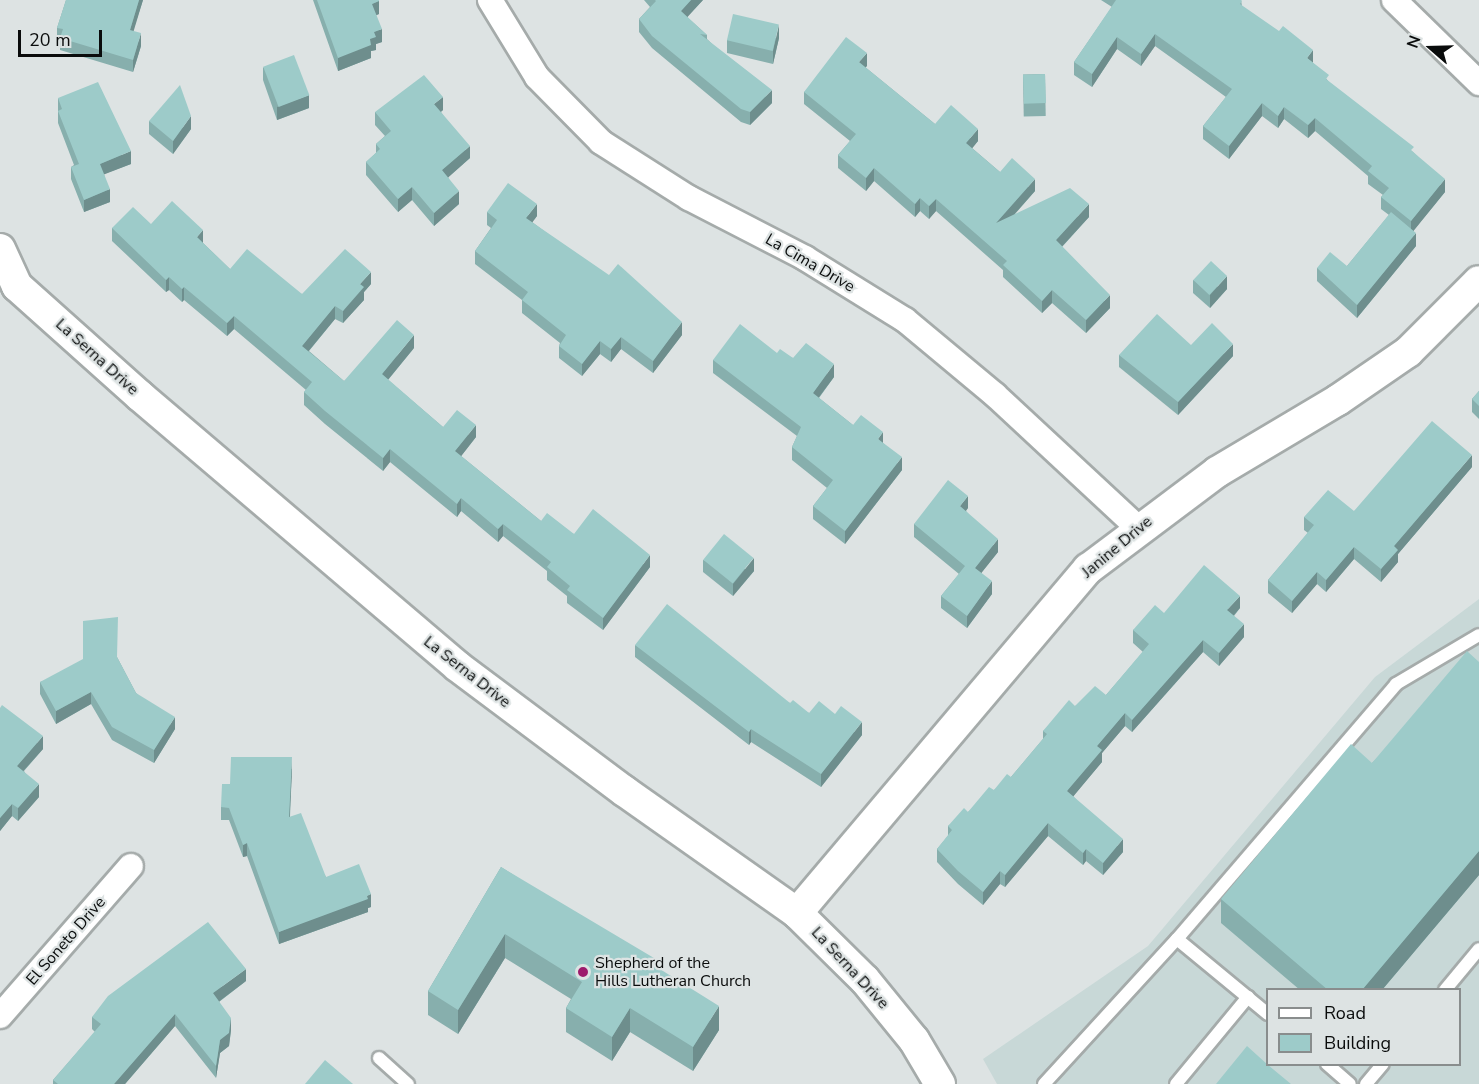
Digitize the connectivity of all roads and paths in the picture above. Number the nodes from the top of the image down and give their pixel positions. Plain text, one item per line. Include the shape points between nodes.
1 (490, 0) edge
2 (1394, 0) edge
3 (1479, 83) edge
4 (0, 249) edge
5 (1479, 281) edge
6 (1138, 528) junction
7 (1479, 635) edge
8 (131, 866) dead end
9 (797, 913) junction
10 (1177, 939) junction
11 (1479, 949) edge
12 (1447, 988) edge
13 (1248, 997) junction
14 (1266, 1012) edge
15 (0, 1016) edge
16 (380, 1058) dead end
17 (1329, 1066) edge
18 (1382, 1066) edge
19 (408, 1084) edge
20 (940, 1084) edge
21 (1044, 1084) edge
22 (1176, 1084) edge
23 (1350, 1084) edge
24 (1366, 1084) edge

1 - 6 street, La Cima Drive via 537,77 601,142 689,198 805,258 905,320 995,395
2 - 3 street
4 - 9 street, La Serna Drive via 17,286 457,666
5 - 6 street, Janine Drive via 1408,352 1338,400 1217,472
6 - 9 street, Janine Drive via 1088,568
7 - 10 lane via 1396,684
8 - 15 street, El Soneto Drive
9 - 20 street, La Serna Drive via 865,980 914,1040
10 - 13 lane
10 - 21 lane
11 - 12 lane
13 - 14 lane
13 - 22 lane
16 - 19 lane
17 - 23 lane
18 - 24 lane

